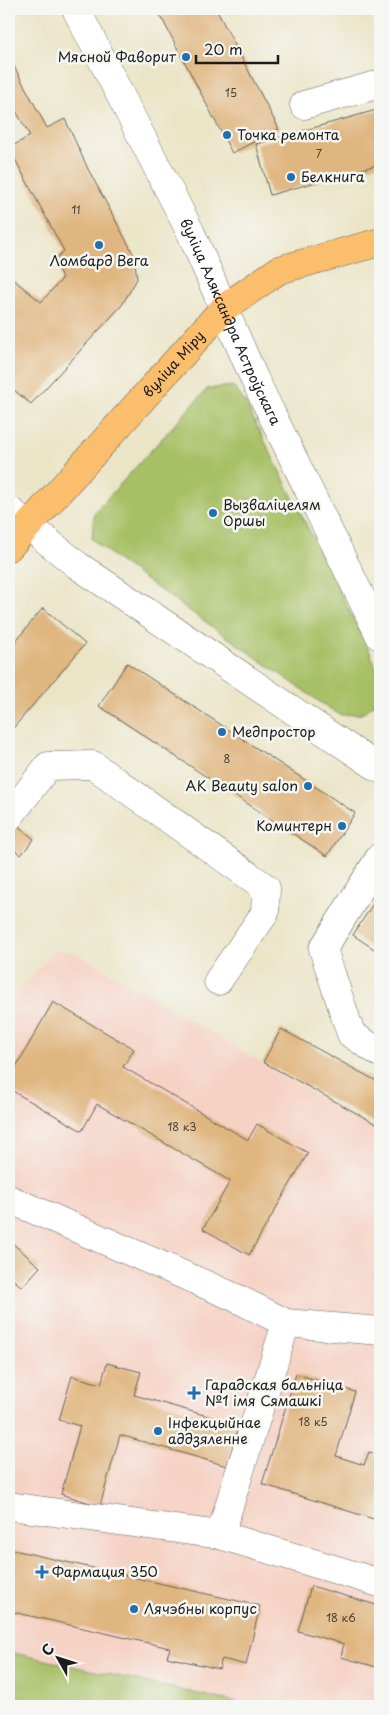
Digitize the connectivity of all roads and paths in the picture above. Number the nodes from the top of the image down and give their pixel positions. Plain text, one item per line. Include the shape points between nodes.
1 (76, 9) edge
2 (380, 84) edge
3 (304, 105) dead end
4 (380, 242) edge
5 (224, 308) junction
6 (19, 517) edge
7 (9, 547) edge
8 (372, 597) edge
9 (380, 636) edge
10 (380, 769) edge
11 (9, 817) edge
12 (380, 857) edge
13 (218, 981) dead end
14 (380, 1053) edge
15 (9, 1199) edge
16 (286, 1323) junction
17 (380, 1330) edge
18 (9, 1506) edge
19 (220, 1535) junction
20 (380, 1583) edge

1 - 5 street, вуліца Аляксандра Астроўскага via 191,233
2 - 3 street
4 - 5 main road, вуліца Міру via 279,270
5 - 6 main road, вуліца Міру
5 - 8 street, вуліца Аляксандра Астроўскага via 339,554
6 - 7 main road, вуліца Міру
6 - 10 street via 77,565
8 - 9 street, вуліца Аляксандра Астроўскага
11 - 13 street via 48,766 93,765 266,888 265,913
12 - 14 street via 324,949 351,1034
15 - 16 street via 234,1296
16 - 17 street
16 - 19 street
18 - 19 street
19 - 20 street

